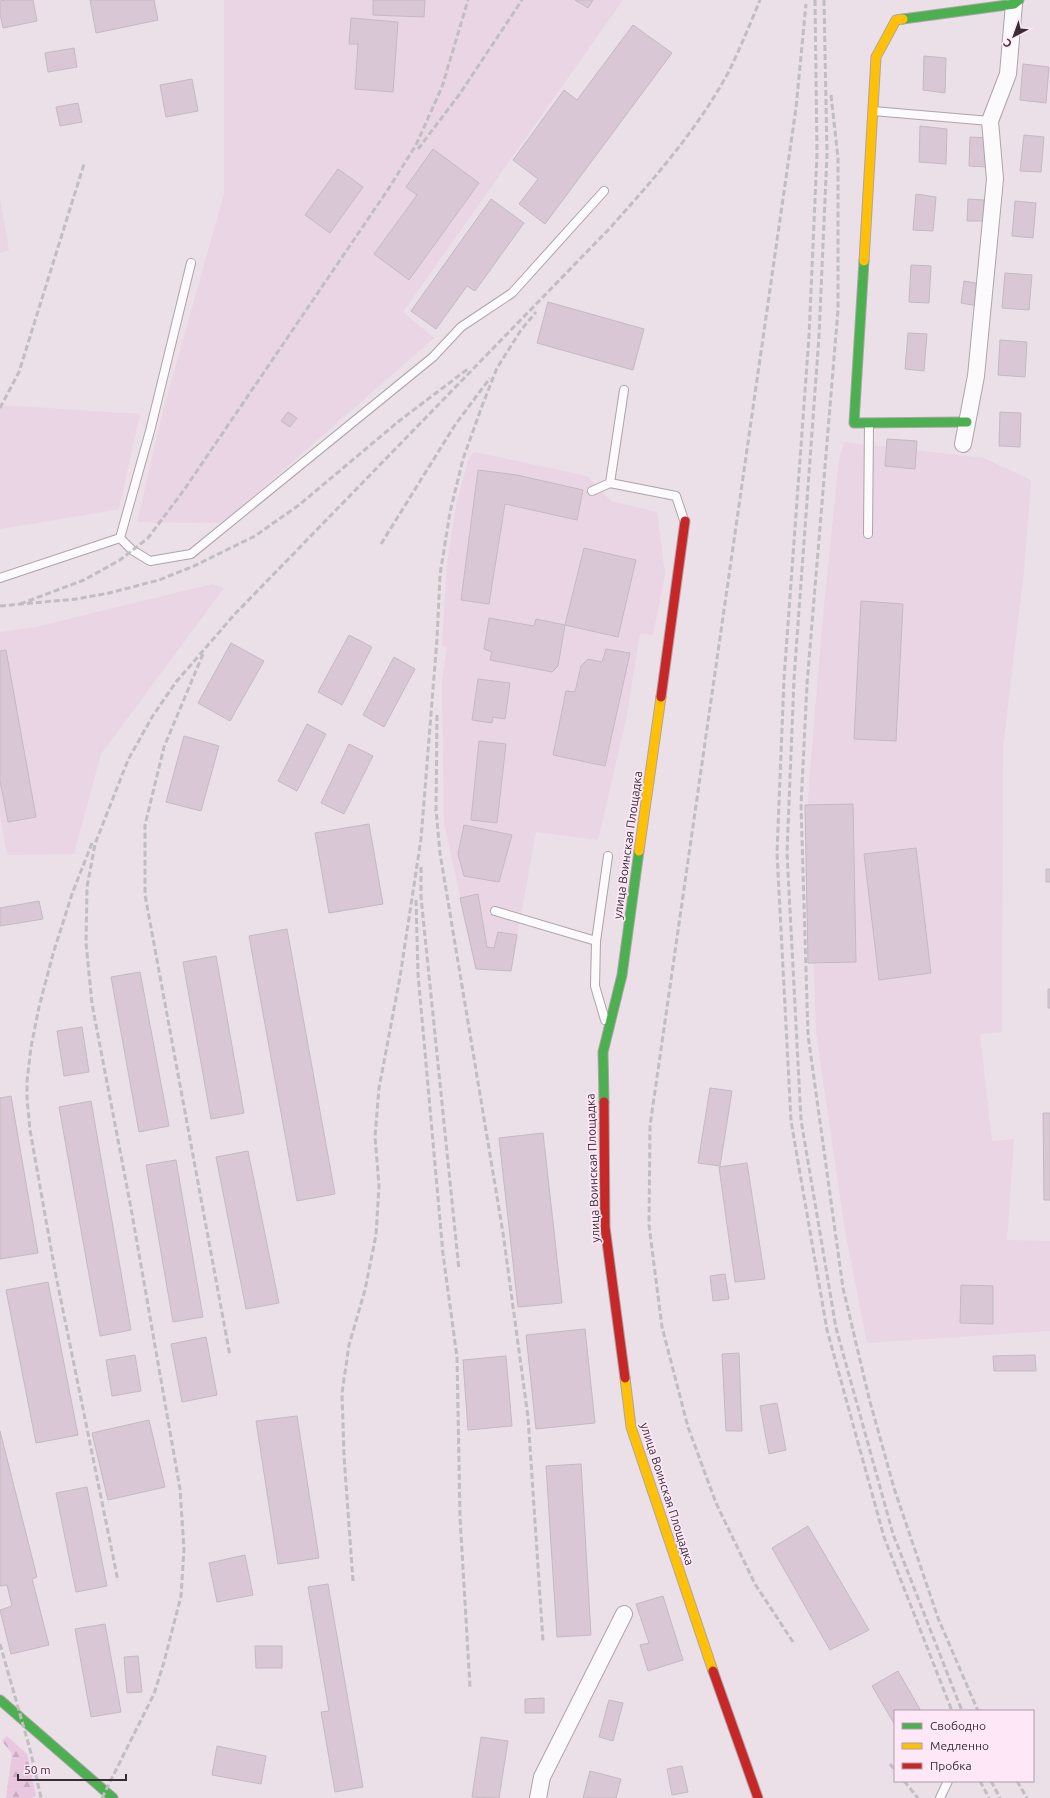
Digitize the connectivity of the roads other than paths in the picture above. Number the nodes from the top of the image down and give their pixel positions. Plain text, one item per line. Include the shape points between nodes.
1 (1016, 2) edge
2 (872, 110) junction
3 (990, 121) junction
4 (604, 191) dead end
5 (191, 263) dead end
6 (624, 390) dead end
7 (967, 422) junction
8 (869, 423) junction
9 (963, 444) dead end
10 (610, 483) junction
11 (592, 491) dead end
12 (685, 520) joint
13 (868, 534) dead end
14 (120, 538) junction
15 (0, 578) edge
16 (608, 856) dead end
17 (495, 911) dead end
18 (596, 941) junction
19 (608, 1028) junction
20 (624, 1614) dead end
21 (0, 1700) edge
22 (948, 1782) edge
23 (113, 1798) edge
24 (538, 1798) edge
25 (758, 1798) edge
26 (940, 1798) edge

1 - 2 street via 896,20 876,57
1 - 3 street via 1008,74
2 - 3 lane
2 - 8 street via 854,423
3 - 7 street via 995,179 976,376
4 - 14 lane via 512,293 461,327 433,357 191,554 150,561 132,550
5 - 14 lane via 150,431
6 - 10 lane
7 - 8 street
7 - 9 street
8 - 13 lane
10 - 11 lane
10 - 12 lane via 676,496
12 - 19 street, улица Воинская Площадка via 622,975
14 - 15 lane
16 - 18 lane
17 - 18 lane
18 - 19 lane via 595,986
19 - 25 street, улица Воинская Площадка via 603,1052 605,1227 631,1427
20 - 24 street via 542,1777
21 - 23 street
22 - 26 lane

